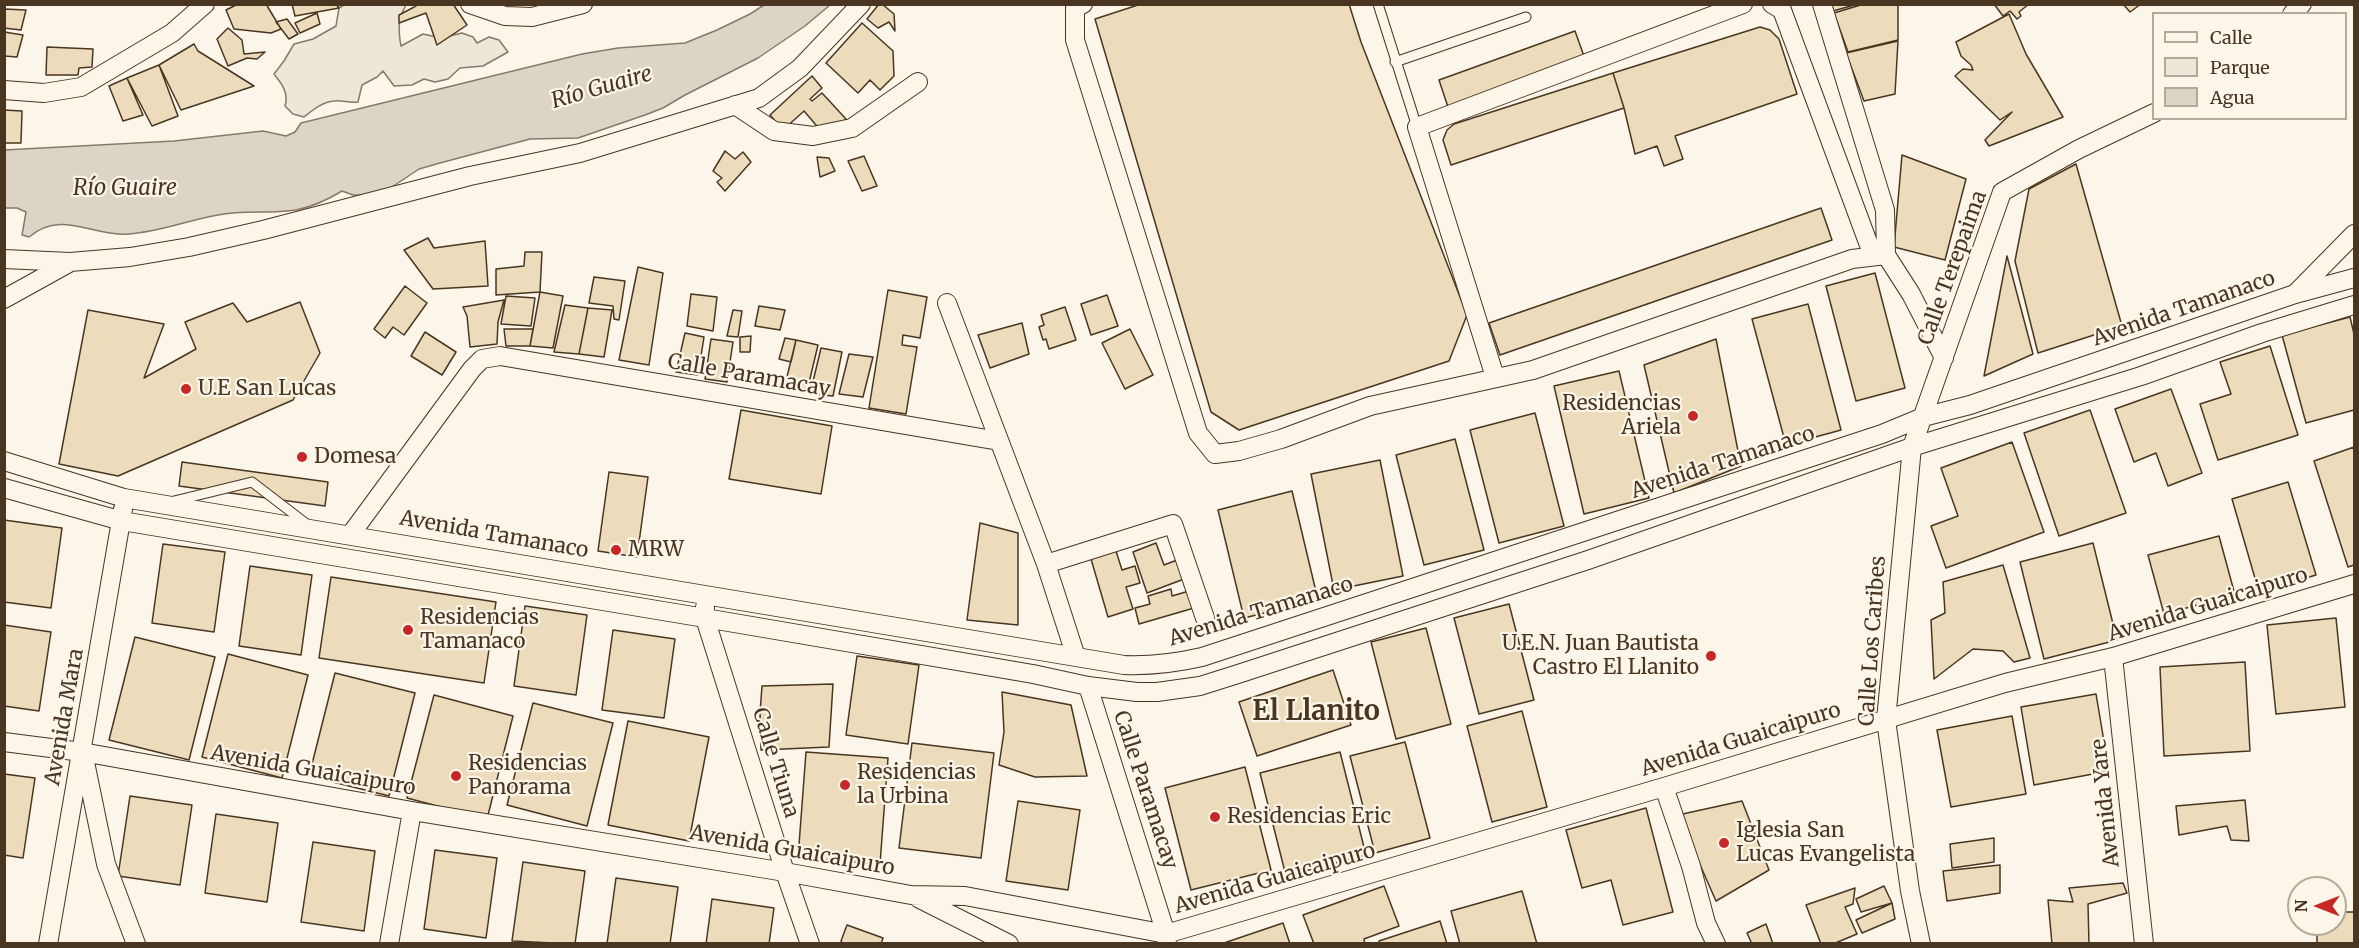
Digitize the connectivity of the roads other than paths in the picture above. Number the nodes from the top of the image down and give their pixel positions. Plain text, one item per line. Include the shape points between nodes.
1 (205, 4) edge
2 (470, 4) edge
3 (583, 4) edge
4 (861, 4) edge
5 (1083, 4) edge
6 (1378, 4) edge
7 (1743, 4) edge
8 (1772, 4) edge
9 (1822, 4) edge
10 (1526, 18) dead end
11 (1395, 62) junction
12 (918, 82) dead end
13 (4, 90) edge
14 (735, 105) junction
15 (2152, 114) edge
16 (1417, 128) junction
17 (2355, 234) edge
18 (1879, 256) junction
19 (4, 259) edge
20 (70, 262) junction
21 (2355, 278) edge
22 (2295, 294) junction
23 (4, 299) edge
24 (947, 303) dead end
25 (2355, 305) edge
26 (1944, 358) junction
27 (1495, 377) junction
28 (1923, 417) junction
29 (999, 441) junction
30 (1912, 447) junction
31 (6, 459) edge
32 (4, 488) edge
33 (124, 498) junction
34 (164, 504) junction
35 (122, 520) junction
36 (313, 528) junction
37 (351, 534) junction
38 (1046, 564) junction
39 (2355, 584) edge
40 (704, 594) junction
41 (705, 618) junction
42 (1204, 618) dead end
43 (1076, 657) junction
44 (2113, 657) junction
45 (1088, 686) junction
46 (1886, 720) junction
47 (4, 742) edge
48 (82, 752) junction
49 (1664, 787) junction
50 (412, 812) junction
51 (785, 872) junction
52 (911, 895) junction
53 (1167, 939) edge
54 (48, 944) edge
55 (136, 944) edge
56 (389, 944) edge
57 (810, 944) edge
58 (1009, 944) edge
59 (1716, 944) edge
60 (1920, 944) edge
61 (2144, 944) edge

1 - 13 street via 172,33 81,87 44,93
2 - 3 street via 505,16 532,17
4 - 14 street via 801,68 759,98
5 - 27 street via 1074,8 1074,40 1198,433 1215,454 1281,439 1370,406
6 - 11 lane
7 - 16 street
8 - 18 street via 1782,10
9 - 18 street via 1885,210
10 - 11 lane
11 - 16 lane
12 - 14 street via 852,128 813,136 774,131
14 - 20 street via 580,153 470,176 263,230 142,255
15 - 26 street, Calle Terepaima via 2079,148 2002,192
16 - 27 street
17 - 22 street
18 - 26 street via 1911,294
18 - 27 street via 1852,258 1533,369
19 - 20 street
20 - 23 street
21 - 22 street, Avenida Tamanaco
22 - 28 street, Avenida Tamanaco via 1970,405
24 - 29 street
25 - 30 street
26 - 28 street, Calle Terepaima
28 - 30 street, Calle Terepaima
28 - 43 street, Avenida Tamanaco via 1882,434 1202,657 1148,666
29 - 37 street, Calle Paramacay via 500,356 482,359 472,369
29 - 38 street
30 - 45 street via 1588,560 1200,686 1137,692
30 - 46 street, Calle Los Caribes
31 - 33 street, Avenida Tamanaco
32 - 35 street
33 - 34 street, Avenida Tamanaco
33 - 35 street, Avenida Mara
34 - 36 street, Avenida Tamanaco
34 - 36 lane via 252,482
35 - 41 street
35 - 48 street, Avenida Mara
36 - 37 street, Avenida Tamanaco
37 - 40 street, Avenida Tamanaco
38 - 42 street via 1173,524
38 - 43 street
39 - 44 street, Avenida Guaicaipuro
40 - 41 street, Calle Tiuna
40 - 43 street, Avenida Tamanaco
41 - 45 street
41 - 51 street, Calle Tiuna
44 - 46 street, Avenida Guaicaipuro via 2005,683
44 - 61 street, Avenida Yare
45 - 53 street, Calle Paramacay
46 - 49 street, Avenida Guaicaipuro
46 - 60 street, Calle Los Caribes
47 - 48 street, Avenida Guaicaipuro
48 - 50 street, Avenida Guaicaipuro
48 - 54 street, Avenida Mara
48 - 55 street via 106,864
49 - 53 street, Avenida Guaicaipuro
49 - 59 street
50 - 51 street, Avenida Guaicaipuro
50 - 56 street
51 - 52 street, Avenida Guaicaipuro
51 - 57 street, Calle Tiuna
52 - 53 street, Avenida Guaicaipuro via 965,896
52 - 58 street

